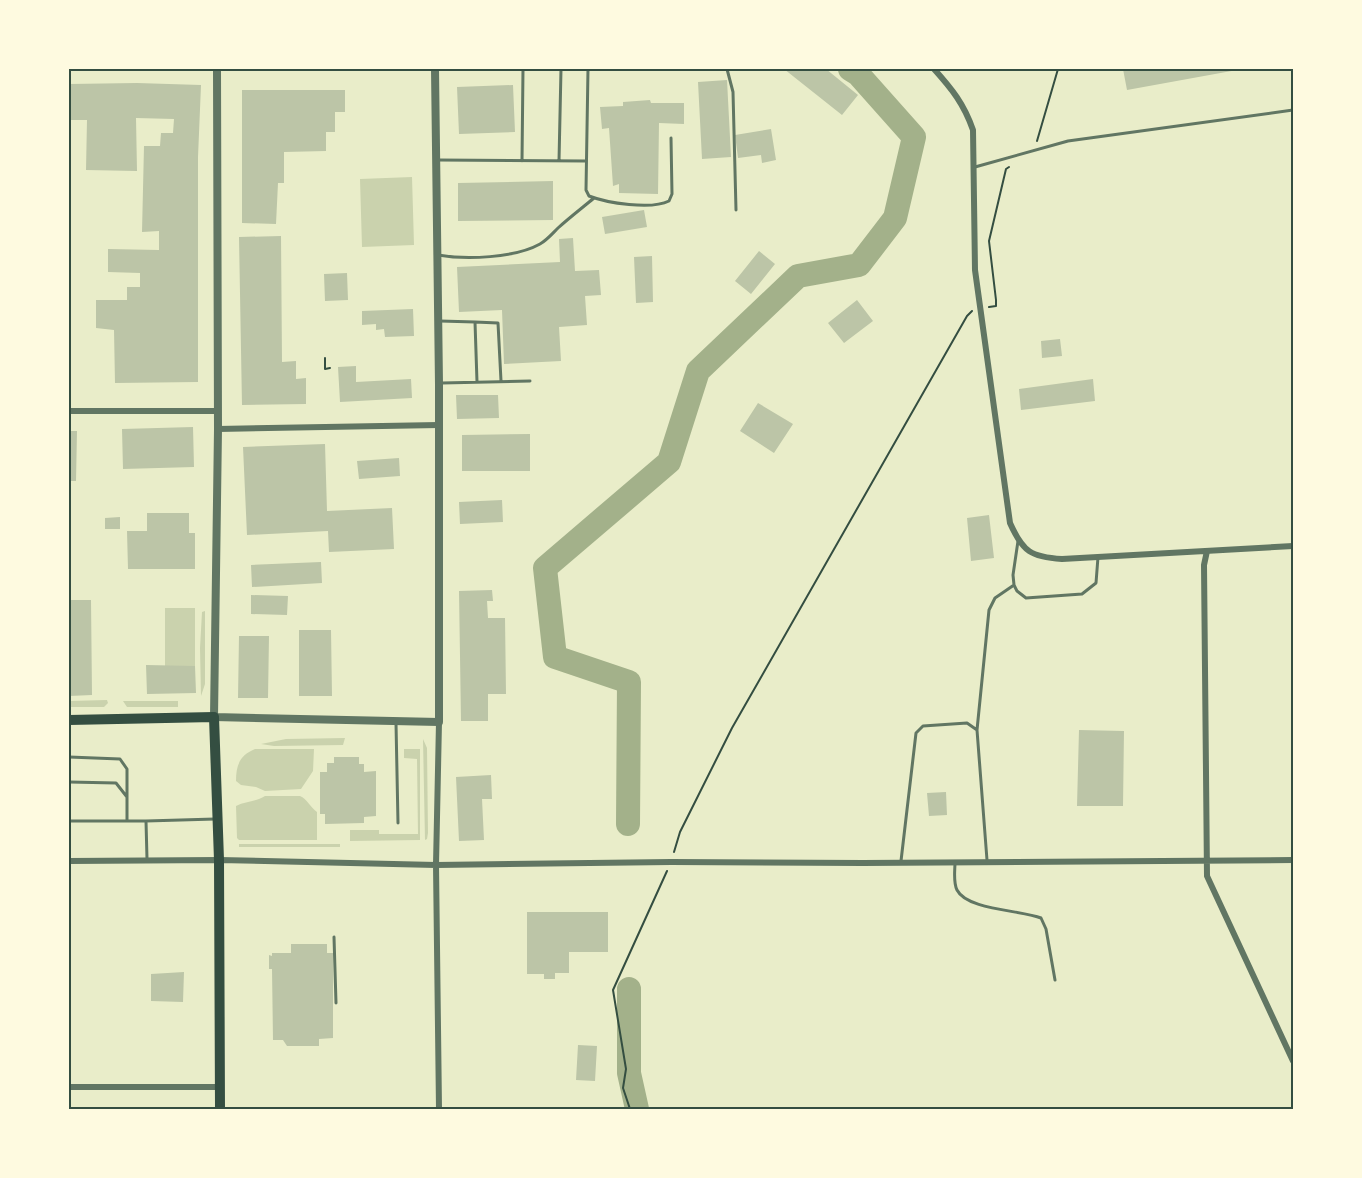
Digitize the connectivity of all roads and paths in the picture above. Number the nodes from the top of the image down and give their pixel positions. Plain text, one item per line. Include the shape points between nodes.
1 (217, 69) edge
2 (435, 69) edge
3 (523, 69) edge
4 (561, 69) edge
5 (588, 69) edge
6 (728, 69) edge
7 (934, 69) edge
8 (1058, 69) edge
9 (1293, 110) edge
10 (671, 138) dead end
11 (1031, 152) junction
12 (436, 160) junction
13 (522, 161) junction
14 (560, 161) junction
15 (586, 161) junction
16 (975, 167) junction
17 (594, 198) junction
18 (736, 210) dead end
19 (437, 255) junction
20 (980, 308) junction
21 (438, 321) junction
22 (475, 322) junction
23 (325, 358) dead end
24 (330, 368) dead end
25 (501, 381) junction
26 (530, 381) dead end
27 (477, 382) junction
28 (439, 384) junction
29 (69, 411) edge
30 (216, 411) junction
31 (439, 425) junction
32 (218, 429) junction
33 (1018, 541) junction
34 (1293, 546) edge
35 (1206, 551) junction
36 (1098, 557) junction
37 (1014, 585) junction
38 (214, 717) junction
39 (69, 720) edge
40 (396, 721) junction
41 (439, 722) junction
42 (977, 730) junction
43 (69, 757) edge
44 (69, 782) edge
45 (127, 797) junction
46 (217, 819) junction
47 (69, 821) edge
48 (127, 821) junction
49 (146, 821) junction
50 (398, 823) dead end
51 (219, 860) junction
52 (1293, 860) edge
53 (69, 861) edge
54 (147, 861) junction
55 (1207, 861) junction
56 (671, 862) junction
57 (955, 862) junction
58 (988, 862) junction
59 (901, 863) junction
60 (436, 865) junction
61 (334, 937) dead end
62 (1055, 980) dead end
63 (336, 1003) dead end
64 (1293, 1061) edge
65 (69, 1087) edge
66 (221, 1087) junction
67 (220, 1109) edge
68 (439, 1109) edge
69 (630, 1109) edge

1 - 30 street
2 - 12 street
3 - 13 lane
4 - 14 lane
5 - 15 lane
6 - 18 lane via 733,92
7 - 16 street via 966,111 973,130
8 - 11 path
9 - 11 lane via 1068,141
10 - 17 lane via 669,201 624,204
11 - 16 lane
11 - 20 path via 1006,169 989,241 996,306
12 - 13 lane
12 - 19 street
13 - 14 lane
14 - 15 lane
15 - 17 lane via 586,190
16 - 20 street via 975,270
17 - 19 lane via 538,245 509,254 453,258
19 - 21 street
20 - 33 street via 1010,524
20 - 56 path via 967,316 732,728 680,831
21 - 22 lane
21 - 28 street
22 - 25 lane via 498,323
22 - 27 lane
23 - 24 path via 326,369
25 - 26 lane
25 - 27 lane
27 - 28 lane
28 - 31 street
29 - 30 street
30 - 32 street
31 - 32 street
31 - 41 street
32 - 38 street
33 - 36 street via 1041,558
33 - 37 lane
34 - 35 street
35 - 36 street
35 - 55 street
36 - 37 lane via 1096,584 1082,594 1026,598
37 - 42 lane via 995,598 989,610
38 - 39 main road
38 - 40 street
38 - 46 main road
40 - 41 street
40 - 50 lane
41 - 60 street
42 - 58 lane
42 - 59 lane via 967,723 923,726 915,733
43 - 45 lane via 120,759 127,768
44 - 45 lane via 116,783
45 - 48 lane
46 - 49 lane
46 - 51 main road
47 - 48 lane
48 - 49 lane
49 - 54 lane
51 - 54 street
51 - 60 street
51 - 66 main road
52 - 55 street
53 - 54 street
55 - 58 street
55 - 64 street via 1207,876
56 - 59 street
56 - 60 street
56 - 69 path via 613,990 626,1068 623,1088
57 - 58 street
57 - 59 street
57 - 62 lane via 956,887 964,899 1041,918
60 - 68 street
61 - 63 lane
65 - 66 street
66 - 67 main road

